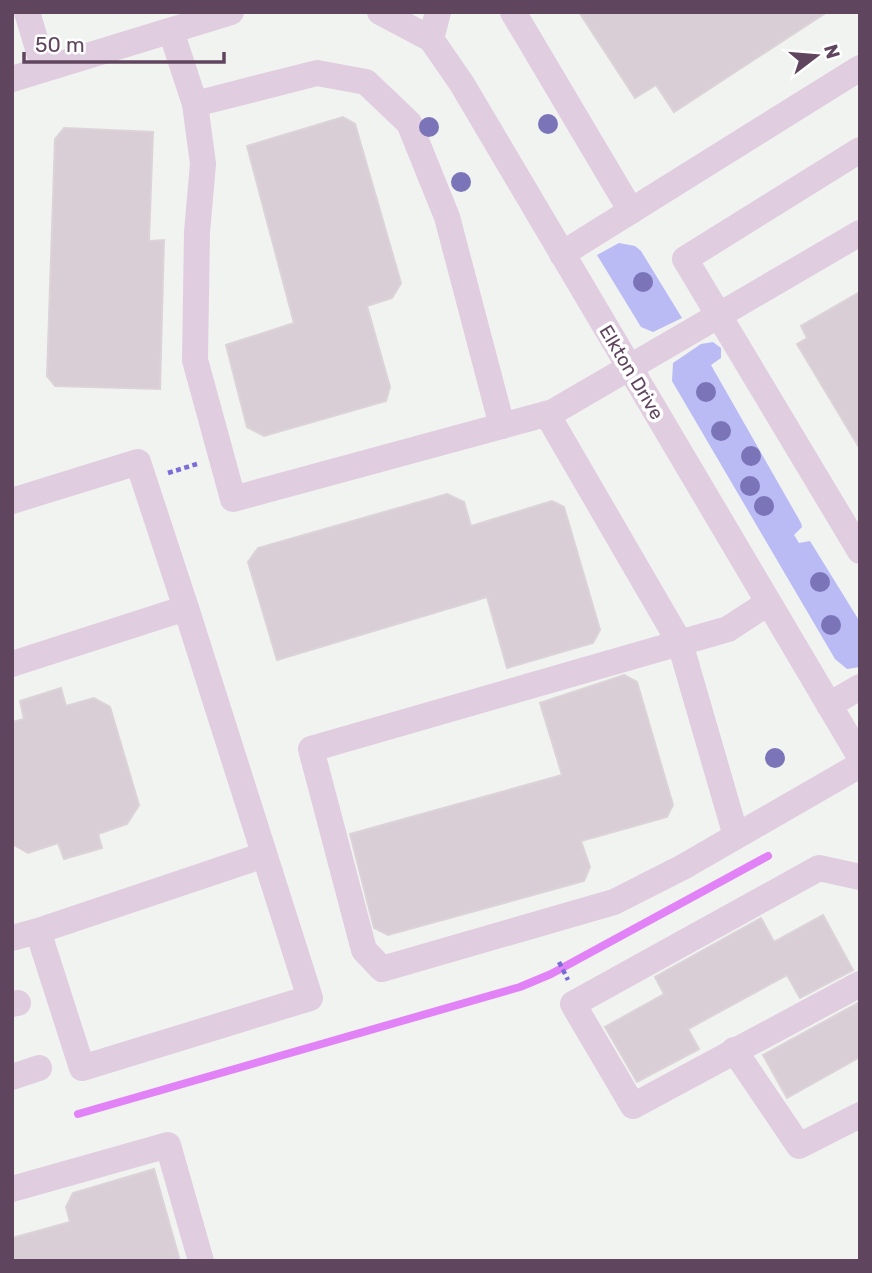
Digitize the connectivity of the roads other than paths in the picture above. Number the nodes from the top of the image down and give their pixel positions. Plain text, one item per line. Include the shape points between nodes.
1 (27, 12) edge
2 (231, 12) edge
3 (380, 12) edge
4 (438, 12) edge
5 (513, 12) edge
6 (171, 30) junction
7 (430, 39) junction
8 (860, 68) edge
9 (44, 69) junction
10 (12, 79) edge
11 (195, 104) junction
12 (860, 150) edge
13 (631, 211) junction
14 (860, 233) edge
15 (562, 254) junction
16 (719, 316) junction
17 (628, 366) junction
18 (547, 414) junction
19 (502, 426) junction
20 (12, 501) edge
21 (860, 551) edge
22 (768, 603) junction
23 (186, 608) junction
24 (680, 643) junction
25 (12, 664) edge
26 (860, 687) edge
27 (829, 705) junction
28 (860, 757) edge
29 (860, 765) edge
30 (736, 836) junction
31 (264, 855) junction
32 (860, 877) edge
33 (25, 934) edge
34 (860, 984) edge
35 (734, 1050) junction
36 (39, 1068) dead end
37 (12, 1077) edge
38 (860, 1115) edge
39 (12, 1189) edge
40 (201, 1261) edge

1 - 9 street
2 - 6 street
3 - 7 street, Elkton Drive
4 - 7 street
5 - 13 street
6 - 9 street
6 - 11 street
7 - 15 street, Elkton Drive via 462,84
8 - 13 street
9 - 10 street
11 - 19 street via 317,73 366,82 409,122 447,217
11 - 19 street via 203,164 195,360 233,499
12 - 16 street via 685,259
13 - 15 street
14 - 16 street
15 - 17 street, Elkton Drive
16 - 17 street
16 - 21 street
17 - 18 street
17 - 22 street, Elkton Drive
18 - 19 street
18 - 24 street
20 - 23 street via 138,462
22 - 24 street via 727,629
22 - 27 street, Elkton Drive
23 - 25 street
23 - 31 street
24 - 30 street
24 - 30 street via 310,749 364,950 382,969 614,902
26 - 27 street
27 - 28 street, Elkton Drive
29 - 30 street
31 - 33 street
31 - 33 street via 310,998 82,1068
32 - 35 street via 819,868 573,1003 633,1106
34 - 35 street
35 - 38 street via 799,1146
36 - 37 street
39 - 40 street via 168,1145

